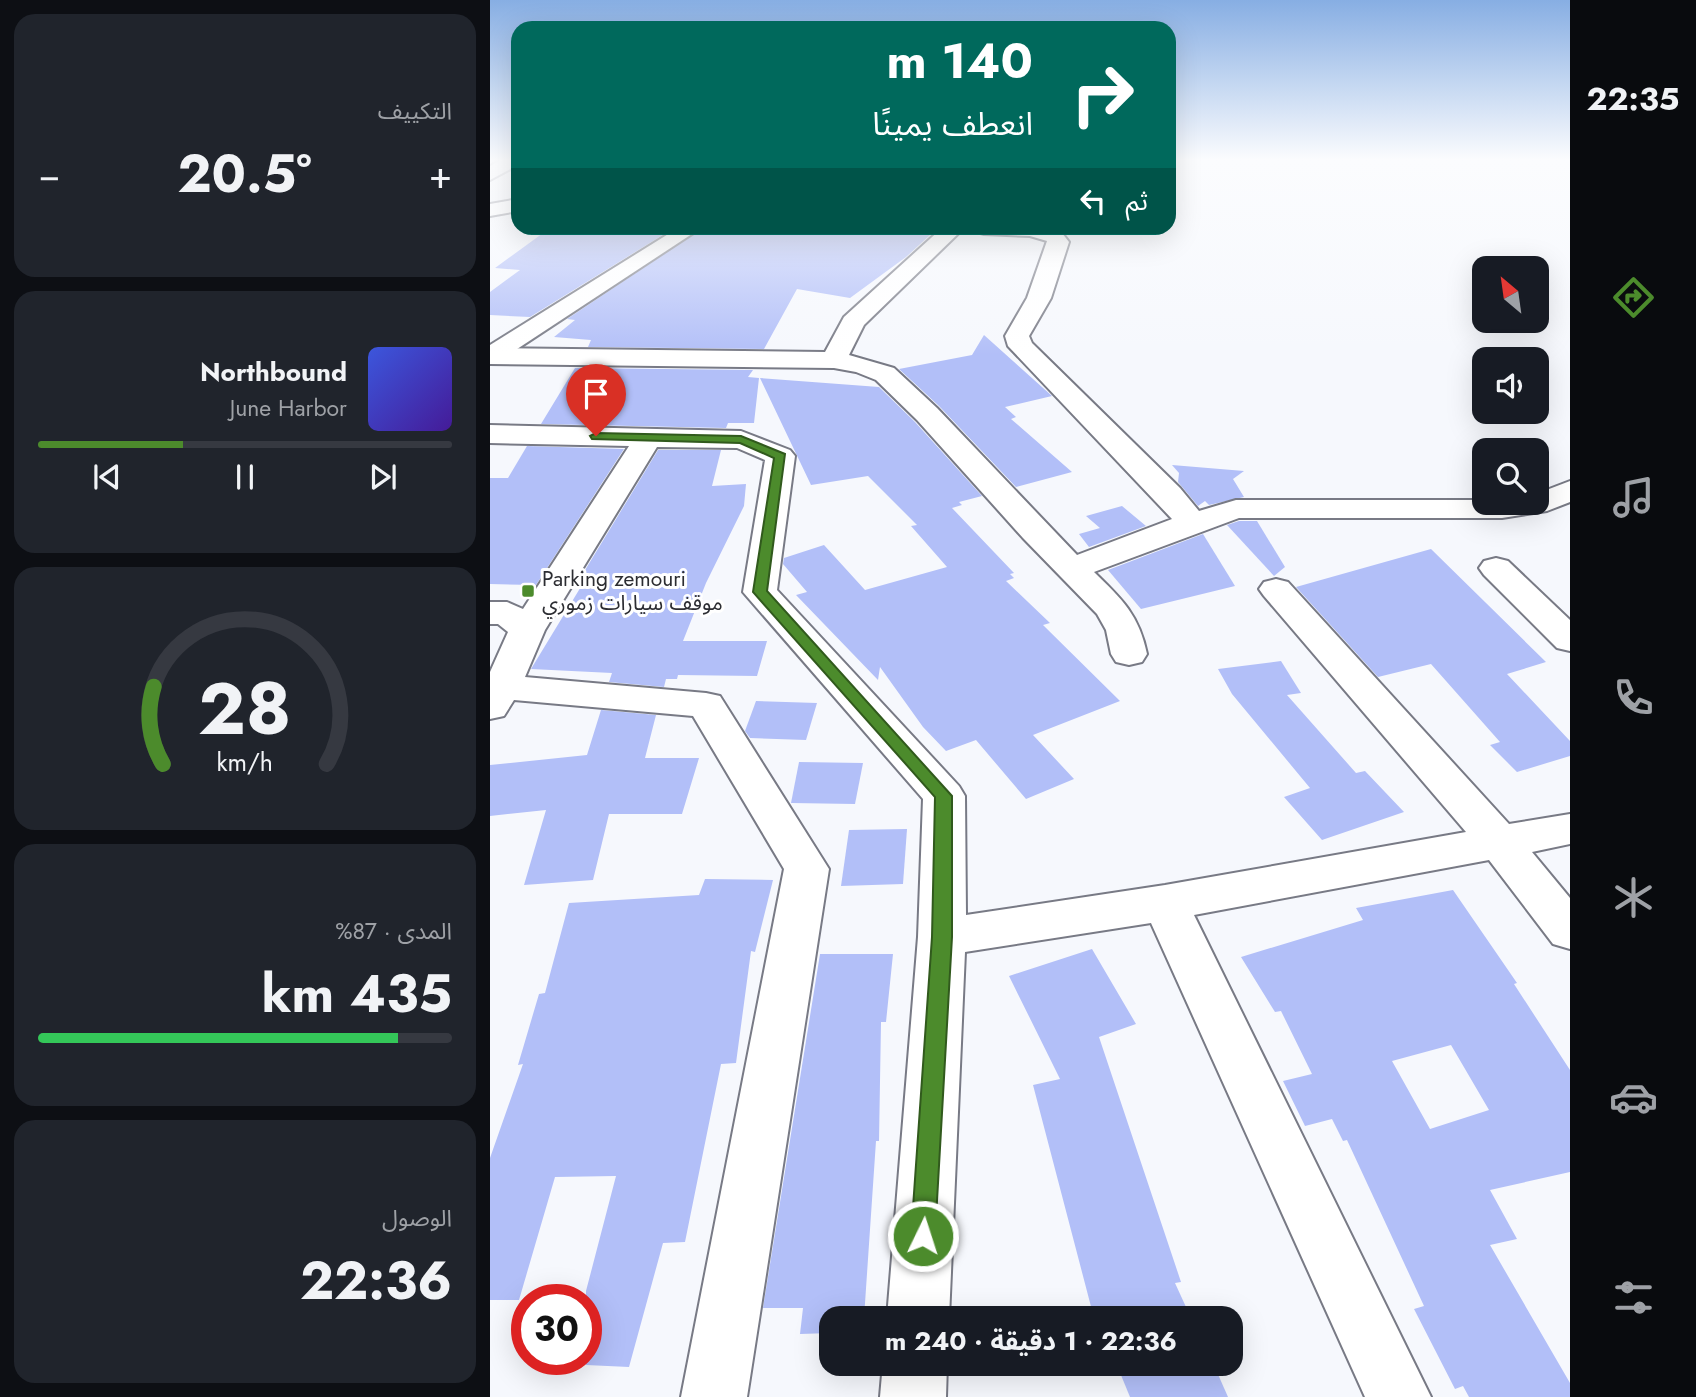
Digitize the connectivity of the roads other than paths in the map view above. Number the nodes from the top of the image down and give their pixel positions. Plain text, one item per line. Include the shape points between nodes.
1 (680, 235) edge
2 (946, 235) edge
3 (1048, 235) edge
4 (490, 356) edge
5 (834, 360) junction
6 (490, 434) edge
7 (649, 438) junction
8 (1570, 490) edge
9 (1169, 495) junction
10 (1236, 509) junction
11 (1192, 523) junction
12 (1496, 568) dead end
13 (1072, 569) junction
14 (1276, 589) dead end
15 (490, 613) edge
16 (527, 630) junction
17 (1570, 640) edge
18 (1129, 654) dead end
19 (496, 697) edge
20 (1570, 829) edge
21 (1500, 843) junction
22 (1165, 903) junction
23 (1570, 931) edge
24 (942, 937) junction
25 (919, 1306) edge
26 (914, 1376) edge
27 (714, 1397) edge
28 (913, 1397) edge
29 (1398, 1397) edge

1 - 4 street
2 - 5 street via 853,322
3 - 9 street via 1058,242 1039,298 1017,336 1021,346
4 - 5 street
5 - 13 street via 885,373
6 - 7 street
7 - 16 street
7 - 24 street via 741,440 780,456 760,592 944,796
8 - 10 street via 1547,502 1502,509
9 - 10 street via 1204,497
9 - 11 street
10 - 11 street
11 - 13 street
12 - 17 street
13 - 18 street via 1112,609
14 - 21 street
15 - 16 street via 507,613
16 - 19 street
19 - 27 street via 706,705 807,869
20 - 21 street
21 - 22 street
21 - 23 street
22 - 24 street
22 - 29 street
24 - 25 street
26 - 28 street

